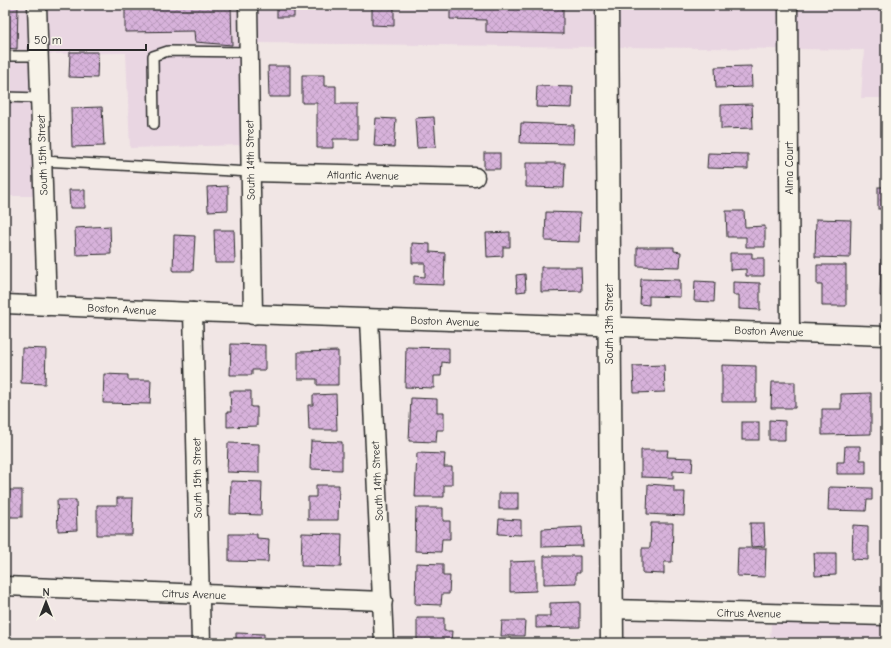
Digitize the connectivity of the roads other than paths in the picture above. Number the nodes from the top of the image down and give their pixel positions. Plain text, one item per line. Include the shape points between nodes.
1 (37, 5) edge
2 (248, 5) edge
3 (607, 5) edge
4 (788, 5) edge
5 (248, 52) junction
6 (5, 56) edge
7 (38, 56) junction
8 (5, 97) edge
9 (40, 98) junction
10 (154, 124) dead end
11 (42, 161) junction
12 (250, 172) junction
13 (475, 177) dead end
14 (5, 304) edge
15 (47, 306) junction
16 (193, 312) junction
17 (253, 314) junction
18 (369, 319) junction
19 (610, 327) junction
20 (790, 332) junction
21 (886, 336) edge
22 (5, 586) edge
23 (199, 595) junction
24 (383, 601) junction
25 (611, 609) junction
26 (886, 616) edge
27 (200, 643) edge
28 (384, 643) edge
29 (612, 643) edge

1 - 7 street, South 15th Street
2 - 5 street, South 14th Street
3 - 19 street, South 13th Street
4 - 20 street, Alma Court
5 - 10 lane via 168,51 153,56
5 - 12 street, South 14th Street
6 - 7 lane
7 - 9 street, South 15th Street
8 - 9 lane
9 - 11 street, South 15th Street
11 - 12 lane
11 - 15 street, South 15th Street
12 - 13 street, Atlantic Avenue
12 - 17 street, South 14th Street
14 - 15 street, Boston Avenue
15 - 16 street, Boston Avenue
16 - 17 street, Boston Avenue
16 - 23 street, South 15th Street
17 - 18 street, Boston Avenue
18 - 19 street, Boston Avenue
18 - 24 street, South 14th Street
19 - 20 street, Boston Avenue
19 - 25 street, South 13th Street
20 - 21 street, Boston Avenue
22 - 23 street, Citrus Avenue
23 - 24 street, Citrus Avenue
23 - 27 street, South 15th Street
24 - 28 street, South 14th Street
25 - 26 street, Citrus Avenue
25 - 29 street, South 13th Street

